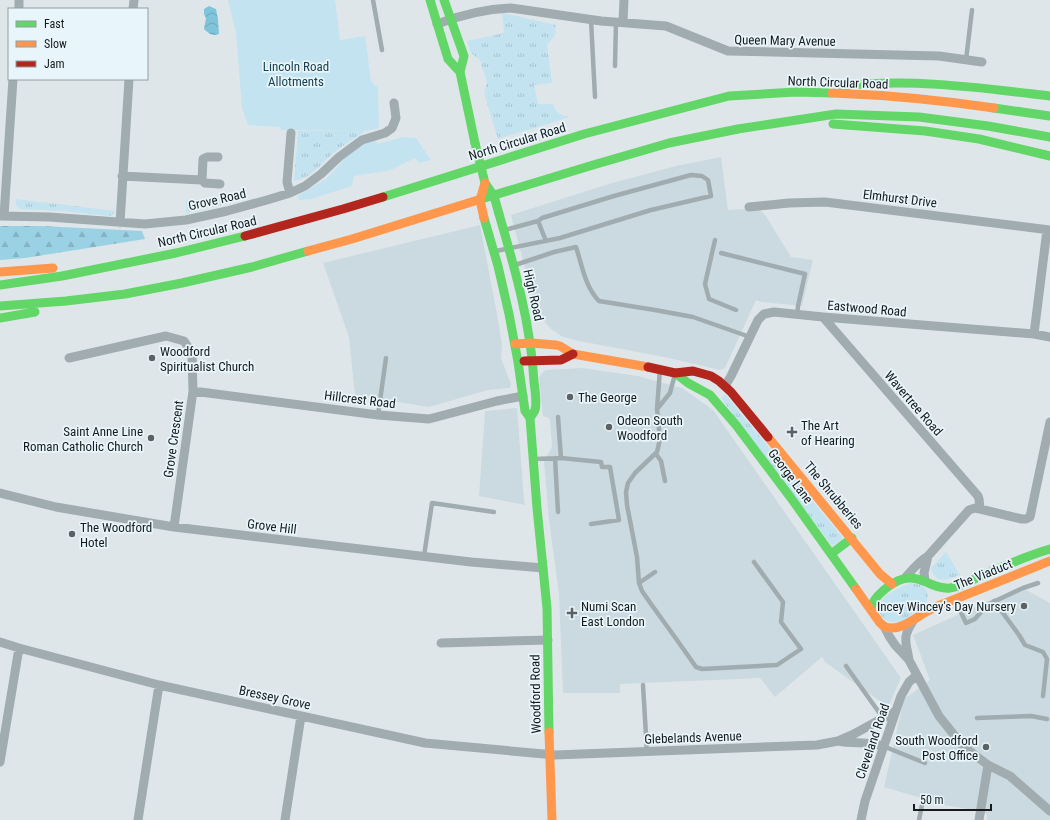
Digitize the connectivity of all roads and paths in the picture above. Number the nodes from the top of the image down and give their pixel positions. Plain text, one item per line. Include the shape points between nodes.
1 (373, 0) edge
2 (430, 0) edge
3 (444, 0) edge
4 (624, 0) edge
5 (972, 10) dead end
6 (450, 18) junction
7 (591, 20) junction
8 (619, 22) junction
9 (436, 24) junction
10 (382, 50) dead end
11 (966, 60) junction
12 (982, 62) dead end
13 (615, 66) dead end
14 (460, 72) junction
15 (14, 80) edge
16 (129, 80) edge
17 (796, 92) junction
18 (1050, 96) edge
19 (595, 97) dead end
20 (394, 103) dead end
21 (1050, 116) edge
22 (791, 122) junction
23 (291, 133) dead end
24 (1050, 138) edge
25 (1050, 156) edge
26 (218, 157) dead end
27 (122, 176) junction
28 (202, 180) junction
29 (485, 182) junction
30 (220, 184) dead end
31 (290, 192) junction
32 (749, 207) dead end
33 (2, 216) edge
34 (538, 221) junction
35 (120, 223) junction
36 (504, 230) junction
37 (1049, 230) edge
38 (489, 234) junction
39 (715, 240) dead end
40 (546, 241) junction
41 (509, 249) junction
42 (494, 251) junction
43 (721, 253) dead end
44 (118, 264) junction
45 (514, 266) junction
46 (0, 272) edge
47 (0, 285) edge
48 (125, 294) junction
49 (0, 306) edge
50 (736, 310) dead end
51 (797, 314) junction
52 (823, 317) junction
53 (0, 318) edge
54 (1034, 334) junction
55 (750, 337) junction
56 (1050, 337) edge
57 (531, 343) junction
58 (515, 344) junction
59 (573, 354) junction
60 (69, 358) dead end
61 (386, 358) dead end
62 (533, 361) junction
63 (518, 362) junction
64 (660, 369) junction
65 (675, 373) junction
66 (724, 386) junction
67 (193, 391) junction
68 (523, 396) junction
69 (714, 399) junction
70 (657, 409) junction
71 (378, 415) junction
72 (558, 417) dead end
73 (530, 418) junction
74 (1050, 422) edge
75 (656, 454) junction
76 (555, 458) junction
77 (561, 458) junction
78 (533, 459) junction
79 (665, 481) dead end
80 (0, 493) edge
81 (980, 509) junction
82 (494, 512) dead end
83 (558, 512) dead end
84 (591, 524) dead end
85 (174, 527) junction
86 (852, 538) junction
87 (1050, 549) edge
88 (831, 554) junction
89 (424, 556) junction
90 (928, 556) junction
91 (1050, 561) edge
92 (754, 562) dead end
93 (543, 568) junction
94 (655, 572) dead end
95 (905, 578) junction
96 (639, 583) junction
97 (927, 583) junction
98 (1038, 583) dead end
99 (892, 584) junction
100 (955, 600) junction
101 (994, 601) junction
102 (871, 610) junction
103 (927, 612) junction
104 (913, 620) junction
105 (884, 626) junction
106 (548, 640) junction
107 (0, 642) edge
108 (441, 643) dead end
109 (19, 648) junction
110 (909, 660) junction
111 (846, 666) dead end
112 (917, 675) junction
113 (159, 685) junction
114 (643, 685) dead end
115 (1043, 696) dead end
116 (896, 711) junction
117 (301, 716) junction
118 (883, 718) junction
119 (977, 718) dead end
120 (1047, 719) dead end
121 (838, 741) junction
122 (883, 746) junction
123 (647, 752) junction
124 (549, 754) junction
125 (0, 762) edge
126 (926, 763) dead end
127 (988, 765) junction
128 (922, 805) dead end
129 (1050, 811) edge
130 (138, 820) edge
131 (285, 820) edge
132 (552, 820) edge
133 (861, 820) edge
134 (919, 820) edge
135 (979, 820) edge

1 - 10 lane
2 - 9 main road, High Road
3 - 6 main road, High Road
4 - 8 street
5 - 11 lane
6 - 7 street, Queen Mary Avenue via 511,8
6 - 9 street, Queen Mary Avenue
6 - 14 main road, High Road via 464,56
7 - 8 street, Queen Mary Avenue
7 - 19 lane
8 - 11 street, Queen Mary Avenue via 666,26 728,51 939,56
8 - 13 lane
9 - 14 main road, High Road via 448,59
11 - 12 street, Queen Mary Avenue
14 - 29 main road, High Road, bridge
15 - 33 street
16 - 27 street
17 - 18 main road via 868,83 935,84
17 - 21 main road, North Circular Road via 934,100
17 - 44 main road, North Circular Road via 729,96 692,105 584,134 288,225 176,253
20 - 31 street, Grove Road via 396,118 392,128 385,133 362,140 305,186
22 - 24 main road via 836,114 919,117 988,126
22 - 25 main road via 925,131 979,139
22 - 48 main road via 738,129 669,143 290,257
23 - 31 street via 287,182
26 - 28 street via 204,159
27 - 28 street
27 - 35 street
28 - 30 street via 205,183
29 - 36 main road, High Road, bridge via 494,196
29 - 38 main road, High Road, bridge via 480,200
31 - 35 street, Grove Road via 186,220 145,224
32 - 37 street, Elmhurst Drive via 789,202 824,202
33 - 35 street, Grove Road
34 - 36 lane
34 - 40 lane
34 - 40 lane via 614,196 691,176 702,176 708,180 711,196 651,210
36 - 38 lane
36 - 41 main road, High Road
37 - 54 street, Elmhurst Drive
38 - 42 main road, High Road
39 - 50 lane via 705,284 709,299
40 - 41 lane
41 - 42 lane
41 - 45 main road, High Road
42 - 58 main road, High Road
43 - 51 lane via 805,274
44 - 46 main road
44 - 47 main road, North Circular Road via 62,276
45 - 55 lane via 576,247 589,287 599,301 693,318
45 - 57 main road, High Road
48 - 49 main road
48 - 53 main road
51 - 52 street, Eastwood Road
51 - 55 street, Eastwood Road via 764,314 758,320
52 - 54 street, Eastwood Road
52 - 81 street, Wavertree Road via 978,496
54 - 56 street, Eastwood Road
55 - 66 street, Eastwood Road
57 - 58 main road, George Lane
57 - 59 main road, George Lane via 560,346
57 - 62 main road, High Road
58 - 63 main road, High Road
59 - 62 main road, George Lane via 561,360
59 - 64 main road, George Lane
60 - 67 street, Grove Crescent via 166,336 184,341 192,353
61 - 71 lane
62 - 63 main road, George Lane
62 - 73 main road, High Road via 535,410
63 - 68 main road, High Road
64 - 65 main road, George Lane
64 - 70 lane
65 - 66 main road, George Lane via 693,371 711,376
65 - 69 main road, George Lane
65 - 70 lane via 670,393
66 - 69 main road
66 - 86 main road, The Shrubberies
67 - 71 street, Hillcrest Road
67 - 85 street, Grove Crescent
68 - 71 street, Hillcrest Road via 429,419
68 - 73 main road, High Road via 525,411
69 - 88 main road, George Lane
70 - 75 lane via 660,439
72 - 77 lane
73 - 78 main road, High Road
74 - 81 street via 1030,517 1022,519
75 - 79 lane via 661,461
75 - 96 lane via 635,473 628,483 626,492
76 - 77 lane
76 - 78 lane
76 - 83 lane
77 - 84 lane via 601,462 602,467 610,467 619,520
78 - 93 main road, High Road
80 - 85 street, Grove Hill via 56,507
81 - 90 street via 969,510
82 - 89 lane via 432,503
85 - 89 street, Grove Hill
86 - 88 main road
86 - 99 main road, The Shrubberies via 880,574
87 - 97 main road, The Viaduct via 951,588
88 - 102 main road, George Lane
89 - 93 street, Grove Hill
90 - 95 street
90 - 97 street via 925,569
91 - 100 main road, The Viaduct
92 - 96 lane via 783,602 781,622 801,649 777,665 702,669 696,667 642,591
93 - 106 main road, Woodford Road
94 - 96 lane
95 - 97 main road via 920,578
95 - 99 main road
97 - 103 main road via 933,591 932,604
98 - 101 lane
99 - 102 main road via 873,601
100 - 101 lane via 966,623 975,619
100 - 103 main road, The Viaduct
101 - 115 lane via 1025,645 1042,652 1047,659
102 - 105 main road
103 - 104 main road
104 - 105 main road via 898,627
104 - 110 street via 905,635
105 - 110 street via 894,645
106 - 108 street
106 - 124 main road, Woodford Road
107 - 109 street, Bressey Grove
109 - 113 street, Bressey Grove
109 - 125 street
110 - 112 street
111 - 118 lane
112 - 116 street, Cleveland Road via 905,688
112 - 127 street via 939,716 953,734 962,745
113 - 117 street, Bressey Grove
113 - 130 street
114 - 123 lane
116 - 118 street, Glebelands Avenue
116 - 122 street, Cleveland Road
117 - 124 street, Bressey Grove via 426,742
117 - 131 street
118 - 121 street, Glebelands Avenue
119 - 120 lane via 1032,716
121 - 122 street, Glebelands Avenue
121 - 123 street, Glebelands Avenue via 817,746
122 - 126 lane
122 - 133 street, Cleveland Road
123 - 124 street, Glebelands Avenue
124 - 132 main road, Woodford Road
127 - 129 street via 1010,776
127 - 135 street
128 - 134 lane

